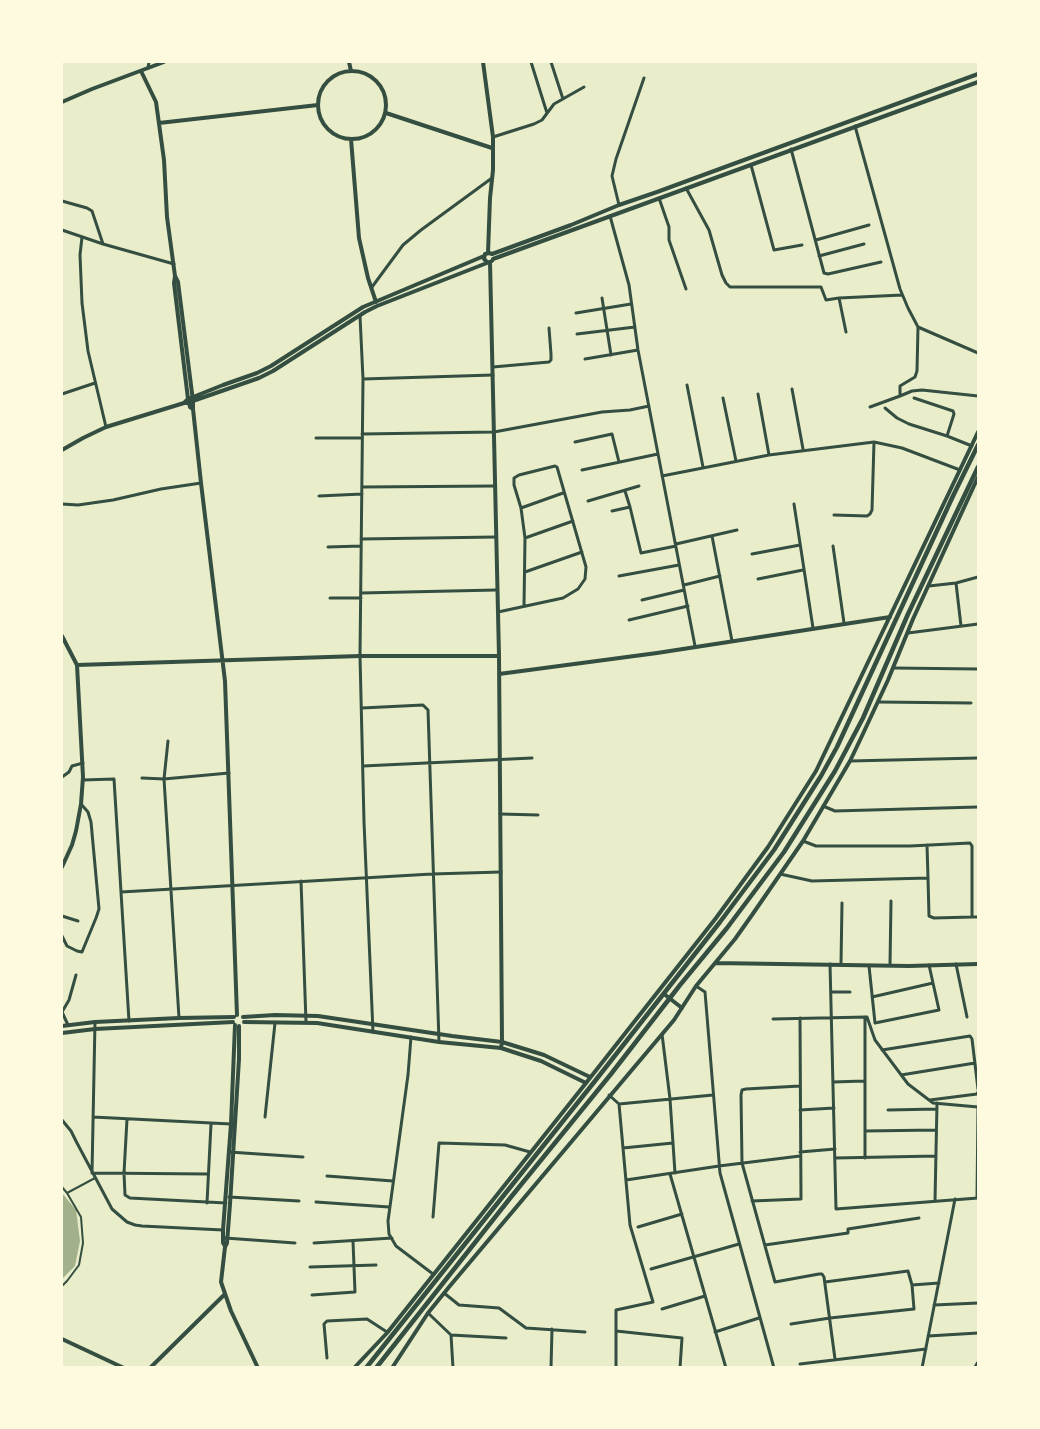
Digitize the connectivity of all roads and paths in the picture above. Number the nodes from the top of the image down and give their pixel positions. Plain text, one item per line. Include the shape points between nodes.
1 (149, 62) edge
2 (164, 62) edge
3 (349, 62) edge
4 (483, 62) edge
5 (531, 62) edge
6 (551, 62) edge
7 (148, 68) junction
8 (351, 70) junction
9 (141, 71) junction
10 (978, 74) edge
11 (644, 78) dead end
12 (978, 81) edge
13 (584, 87) dead end
14 (563, 99) junction
15 (62, 102) edge
16 (318, 105) junction
17 (386, 113) junction
18 (547, 113) junction
19 (159, 123) junction
20 (855, 126) junction
21 (493, 137) junction
22 (351, 139) junction
23 (492, 148) junction
24 (791, 150) junction
25 (751, 165) junction
26 (492, 178) junction
27 (686, 188) junction
28 (659, 198) junction
29 (62, 201) edge
30 (619, 205) junction
31 (609, 216) junction
32 (869, 225) dead end
33 (62, 230) edge
34 (82, 237) junction
35 (816, 240) junction
36 (103, 244) junction
37 (864, 244) dead end
38 (802, 245) dead end
39 (819, 256) junction
40 (489, 258) junction
41 (881, 262) dead end
42 (174, 264) junction
43 (371, 288) junction
44 (686, 289) dead end
45 (902, 295) junction
46 (602, 298) dead end
47 (839, 298) junction
48 (376, 304) junction
49 (632, 304) junction
50 (603, 308) junction
51 (576, 313) dead end
52 (360, 316) junction
53 (635, 327) junction
54 (918, 327) junction
55 (549, 328) dead end
56 (607, 331) junction
57 (846, 332) dead end
58 (577, 334) dead end
59 (638, 350) junction
60 (978, 353) edge
61 (611, 355) junction
62 (585, 359) dead end
63 (493, 367) junction
64 (493, 375) junction
65 (363, 379) junction
66 (95, 383) junction
67 (687, 386) dead end
68 (792, 389) dead end
69 (62, 394) edge
70 (758, 394) dead end
71 (900, 396) junction
72 (978, 396) edge
73 (723, 398) dead end
74 (915, 398) dead end
75 (189, 400) junction
76 (649, 406) junction
77 (870, 407) dead end
78 (885, 408) dead end
79 (106, 427) junction
80 (494, 432) junction
81 (978, 432) edge
82 (362, 436) junction
83 (947, 436) junction
84 (316, 438) dead end
85 (575, 441) dead end
86 (874, 442) junction
87 (978, 445) edge
88 (972, 446) junction
89 (62, 450) edge
90 (803, 450) junction
91 (658, 454) junction
92 (769, 454) junction
93 (736, 461) junction
94 (619, 462) junction
95 (978, 466) edge
96 (703, 467) junction
97 (582, 470) dead end
98 (960, 470) junction
99 (662, 476) junction
100 (978, 477) edge
101 (201, 483) junction
102 (495, 486) junction
103 (639, 486) dead end
104 (362, 488) junction
105 (625, 491) junction
106 (563, 493) junction
107 (362, 494) junction
108 (319, 496) dead end
109 (588, 501) dead end
110 (62, 504) edge
111 (794, 504) dead end
112 (630, 507) junction
113 (521, 508) junction
114 (612, 512) dead end
115 (834, 515) dead end
116 (573, 521) junction
117 (736, 530) dead end
118 (712, 536) junction
119 (496, 537) junction
120 (525, 538) junction
121 (361, 539) junction
122 (676, 545) junction
123 (800, 545) junction
124 (328, 546) dead end
125 (361, 546) junction
126 (833, 546) dead end
127 (582, 552) junction
128 (752, 554) dead end
129 (680, 565) junction
130 (804, 570) junction
131 (525, 572) junction
132 (619, 576) dead end
133 (720, 576) junction
134 (978, 577) edge
135 (758, 579) dead end
136 (956, 583) junction
137 (684, 585) junction
138 (928, 586) junction
139 (496, 590) junction
140 (685, 590) junction
141 (361, 595) junction
142 (330, 598) dead end
143 (642, 600) dead end
144 (524, 606) junction
145 (688, 606) junction
146 (498, 612) junction
147 (891, 617) junction
148 (629, 620) dead end
149 (844, 623) junction
150 (978, 624) edge
151 (961, 626) junction
152 (813, 628) junction
153 (908, 633) junction
154 (62, 636) edge
155 (732, 641) junction
156 (696, 646) junction
157 (360, 656) junction
158 (499, 656) junction
159 (222, 660) junction
160 (78, 665) junction
161 (893, 668) junction
162 (978, 669) edge
163 (499, 674) junction
164 (878, 702) junction
165 (971, 703) dead end
166 (362, 708) junction
167 (168, 741) dead end
168 (532, 758) dead end
169 (978, 758) edge
170 (500, 760) junction
171 (850, 761) junction
172 (82, 763) junction
173 (429, 763) junction
174 (363, 766) junction
175 (229, 773) junction
176 (62, 777) edge
177 (142, 778) dead end
178 (164, 779) junction
179 (83, 780) junction
180 (81, 804) junction
181 (823, 806) junction
182 (978, 807) edge
183 (500, 814) junction
184 (538, 815) dead end
185 (803, 841) junction
186 (927, 845) junction
187 (62, 867) edge
188 (501, 872) junction
189 (432, 874) junction
190 (780, 874) junction
191 (367, 878) junction
192 (928, 878) junction
193 (301, 881) junction
194 (233, 885) junction
195 (170, 889) junction
196 (121, 892) junction
197 (891, 901) dead end
198 (842, 903) dead end
199 (62, 916) edge
200 (972, 917) junction
201 (978, 917) edge
202 (78, 921) dead end
203 (62, 936) edge
204 (715, 963) junction
205 (830, 964) junction
206 (841, 964) junction
207 (956, 964) junction
208 (978, 964) edge
209 (869, 965) junction
210 (890, 965) junction
211 (929, 965) junction
212 (76, 975) dead end
213 (933, 983) junction
214 (696, 986) junction
215 (659, 990) junction
216 (831, 992) junction
217 (850, 992) dead end
218 (872, 997) junction
219 (682, 1008) junction
220 (62, 1012) edge
221 (306, 1015) junction
222 (832, 1017) junction
223 (865, 1017) junction
224 (967, 1017) dead end
225 (179, 1018) junction
226 (800, 1018) junction
227 (773, 1019) dead end
228 (129, 1021) junction
229 (238, 1021) junction
230 (95, 1022) junction
231 (275, 1022) junction
232 (306, 1022) junction
233 (68, 1025) junction
234 (373, 1025) junction
235 (62, 1026) edge
236 (95, 1029) junction
237 (373, 1032) junction
238 (62, 1033) edge
239 (439, 1034) junction
240 (662, 1034) junction
241 (411, 1037) junction
242 (439, 1042) junction
243 (502, 1042) junction
244 (501, 1048) junction
245 (882, 1050) junction
246 (975, 1063) junction
247 (901, 1075) junction
248 (590, 1077) junction
249 (865, 1081) junction
250 (833, 1082) junction
251 (586, 1083) junction
252 (800, 1086) junction
253 (978, 1090) edge
254 (609, 1095) junction
255 (713, 1095) junction
256 (670, 1099) junction
257 (928, 1100) junction
258 (937, 1103) junction
259 (618, 1104) junction
260 (978, 1107) edge
261 (834, 1108) junction
262 (937, 1109) junction
263 (800, 1110) junction
264 (888, 1110) dead end
265 (93, 1117) junction
266 (265, 1117) dead end
267 (127, 1119) junction
268 (62, 1120) edge
269 (211, 1123) junction
270 (231, 1124) junction
271 (936, 1130) junction
272 (865, 1131) junction
273 (673, 1143) junction
274 (623, 1148) junction
275 (835, 1149) junction
276 (231, 1152) junction
277 (530, 1152) junction
278 (800, 1154) junction
279 (303, 1156) dead end
280 (936, 1156) junction
281 (835, 1158) junction
282 (865, 1158) junction
283 (978, 1160) edge
284 (742, 1163) junction
285 (719, 1166) junction
286 (92, 1173) junction
287 (124, 1173) junction
288 (673, 1173) junction
289 (208, 1174) junction
290 (327, 1176) dead end
291 (95, 1178) junction
292 (626, 1180) junction
293 (393, 1181) junction
294 (62, 1187) edge
295 (67, 1193) junction
296 (228, 1197) junction
297 (978, 1198) edge
298 (955, 1200) junction
299 (299, 1201) dead end
300 (752, 1201) junction
301 (935, 1201) junction
302 (316, 1202) dead end
303 (207, 1203) junction
304 (226, 1203) junction
305 (390, 1207) junction
306 (682, 1214) junction
307 (433, 1217) dead end
308 (919, 1218) dead end
309 (638, 1227) dead end
310 (224, 1230) junction
311 (225, 1238) junction
312 (392, 1238) junction
313 (354, 1241) junction
314 (295, 1243) dead end
315 (314, 1243) dead end
316 (740, 1244) junction
317 (764, 1245) junction
318 (694, 1257) junction
319 (376, 1265) dead end
320 (353, 1266) junction
321 (310, 1267) dead end
322 (651, 1269) dead end
323 (433, 1274) junction
324 (825, 1281) junction
325 (939, 1283) junction
326 (912, 1285) junction
327 (62, 1286) edge
328 (444, 1293) junction
329 (224, 1295) junction
330 (312, 1295) dead end
331 (705, 1296) junction
332 (978, 1303) edge
333 (934, 1305) junction
334 (662, 1309) dead end
335 (428, 1313) junction
336 (760, 1317) junction
337 (830, 1318) junction
338 (791, 1324) dead end
339 (552, 1329) junction
340 (616, 1331) junction
341 (585, 1332) dead end
342 (715, 1332) junction
343 (387, 1333) junction
344 (978, 1333) edge
345 (451, 1335) junction
346 (928, 1336) junction
347 (507, 1338) dead end
348 (62, 1339) edge
349 (926, 1349) junction
350 (327, 1358) dead end
351 (835, 1359) junction
352 (978, 1363) edge
353 (800, 1364) dead end
354 (124, 1368) edge
355 (150, 1368) edge
356 (258, 1368) edge
357 (354, 1368) edge
358 (366, 1368) edge
359 (376, 1368) edge
360 (392, 1368) edge
361 (453, 1368) edge
362 (551, 1368) edge
363 (616, 1368) edge
364 (680, 1368) edge
365 (726, 1368) edge
366 (774, 1368) edge
367 (922, 1368) edge
368 (975, 1368) edge

1 - 7 street
2 - 7 street
3 - 8 street
4 - 21 street
5 - 18 street
6 - 14 street
7 - 9 street
8 - 16 street via 334,75 325,83
8 - 17 street via 377,81 384,90
9 - 15 street
9 - 19 street via 156,102
10 - 30 street
11 - 30 street via 612,176
12 - 20 street
13 - 14 street
14 - 18 street
16 - 19 street
16 - 22 street via 329,130
17 - 22 street via 373,133
17 - 23 street
18 - 21 street via 534,124
19 - 42 street
20 - 24 street
20 - 45 street
21 - 23 street
22 - 43 street via 359,238
23 - 26 street
24 - 25 street
24 - 35 street
25 - 27 street
25 - 38 street via 774,250
26 - 40 street
26 - 43 street via 403,245
27 - 28 street
27 - 47 street via 709,230 726,284 819,286 826,300
28 - 31 street
28 - 44 street
29 - 36 street via 92,211
30 - 40 street
31 - 40 street
31 - 49 street
32 - 35 street
33 - 34 street
34 - 36 street
34 - 66 street via 82,303
35 - 39 street
36 - 42 street
37 - 39 street
39 - 41 street via 826,274
40 - 48 street
40 - 63 street
42 - 75 street
43 - 48 street
45 - 47 street
45 - 54 street
46 - 50 street
47 - 57 street
48 - 52 street
48 - 75 street via 363,307 257,373
49 - 50 street
49 - 53 street
50 - 51 street
50 - 56 street
52 - 65 street
52 - 75 street via 259,378
53 - 56 street
53 - 59 street
54 - 60 street
54 - 71 street via 916,374 900,386
55 - 63 street via 549,362
56 - 58 street
56 - 61 street
59 - 61 street
59 - 76 street
61 - 62 street
63 - 64 street
64 - 65 street
64 - 80 street
65 - 82 street
66 - 69 street
66 - 79 street
67 - 96 street
68 - 90 street
70 - 92 street
71 - 72 street via 922,390
71 - 77 street
73 - 93 street
74 - 83 street via 953,411
75 - 79 street
75 - 101 street
76 - 80 street
76 - 91 street
78 - 83 street via 902,421
79 - 89 street
80 - 82 street
80 - 102 street
81 - 88 street
82 - 84 street
82 - 104 street
83 - 88 street
85 - 94 street via 612,434
86 - 90 street
86 - 98 street
86 - 115 street via 870,514
87 - 358 main road via 852,716 821,776 774,850
88 - 98 street
90 - 92 street
91 - 94 street
91 - 99 street
92 - 93 street
93 - 96 street
94 - 97 street
95 - 359 main road via 863,718 784,852
96 - 99 street
98 - 147 street
99 - 122 street
100 - 138 street
101 - 110 street via 113,500
101 - 159 street
102 - 104 street
102 - 119 street
103 - 105 street
104 - 107 street
105 - 109 street
105 - 112 street
106 - 113 street
106 - 113 street via 555,466 519,475 514,478 514,485
106 - 116 street
107 - 108 street
107 - 121 street
111 - 123 street
112 - 114 street
112 - 122 street via 641,553
113 - 120 street
116 - 120 street
116 - 127 street
117 - 118 street
118 - 122 street
118 - 133 street
119 - 121 street
119 - 139 street
120 - 131 street
121 - 125 street
122 - 129 street
123 - 128 street
123 - 130 street
124 - 125 street
125 - 141 street
126 - 149 street
127 - 131 street
127 - 144 street via 585,579 578,590 563,598
129 - 132 street
129 - 137 street
130 - 135 street
130 - 152 street
131 - 144 street
133 - 137 street
133 - 155 street
134 - 136 street
136 - 138 street
136 - 151 street
137 - 140 street
138 - 153 street
139 - 141 street
139 - 146 street
140 - 143 street
140 - 145 street
141 - 142 street
141 - 157 street
144 - 146 street
145 - 148 street
145 - 156 street
146 - 158 street
147 - 149 street
147 - 215 street via 816,771 768,847
149 - 152 street
150 - 151 street
151 - 153 street
152 - 155 street
153 - 161 street
154 - 160 street
155 - 156 street
156 - 163 street
157 - 158 street
157 - 159 street
157 - 166 street
158 - 163 street
159 - 160 street
159 - 175 street
160 - 172 street
161 - 162 street
161 - 164 street
163 - 170 street
164 - 165 street
164 - 171 street
166 - 173 street via 426,706
166 - 174 street
167 - 178 street
168 - 170 street
169 - 171 street
170 - 173 street
170 - 183 street
171 - 181 street
172 - 176 street via 72,766
172 - 179 street
173 - 174 street
173 - 189 street
174 - 191 street
175 - 178 street
175 - 194 street
177 - 178 street
178 - 195 street
179 - 180 street
179 - 196 street via 114,779
180 - 187 street via 72,845
180 - 203 street via 91,822 99,909 82,951 68,946
181 - 182 street via 835,811
181 - 185 street
183 - 184 street
183 - 188 street
185 - 186 street via 816,846
185 - 190 street
186 - 192 street
186 - 200 street via 971,843
188 - 189 street
188 - 243 street
189 - 191 street
189 - 239 street
190 - 192 street via 812,881
190 - 204 street
191 - 193 street
191 - 234 street
192 - 200 street via 929,916
193 - 194 street
193 - 221 street
194 - 195 street
194 - 229 street
195 - 196 street
195 - 225 street
196 - 228 street
197 - 210 street
198 - 206 street
199 - 202 street
200 - 201 street
204 - 205 street
204 - 214 street
205 - 206 street
205 - 216 street
206 - 209 street
207 - 208 street
207 - 211 street
207 - 224 street
209 - 210 street
209 - 218 street
210 - 211 street
211 - 213 street
212 - 220 street
213 - 218 street
213 - 218 street via 939,1010 875,1023
214 - 219 street
214 - 255 street via 705,992
215 - 219 street
215 - 248 street
216 - 217 street
216 - 222 street
219 - 240 street
220 - 233 street
221 - 229 street
221 - 232 street
221 - 234 street
222 - 223 street
222 - 226 street
222 - 250 street
223 - 245 street
223 - 249 street
225 - 228 street
225 - 229 street
226 - 227 street
226 - 252 street
228 - 230 street
229 - 231 street
229 - 236 street
229 - 270 street
229 - 276 street
230 - 233 street
230 - 236 street
231 - 232 street
231 - 266 street
232 - 237 street
233 - 235 street
234 - 237 street
234 - 239 street
236 - 238 street
236 - 265 street
237 - 241 street
239 - 242 street
239 - 243 street
240 - 254 street
240 - 256 street
241 - 242 street
241 - 293 street
242 - 244 street
243 - 244 street
243 - 248 street via 544,1055
244 - 251 street via 541,1061
245 - 246 street via 970,1036
245 - 247 street
246 - 247 street
246 - 253 street
247 - 257 street
248 - 251 street
249 - 250 street
249 - 272 street
250 - 261 street
251 - 277 street
252 - 263 street
252 - 284 street via 742,1090
253 - 257 street via 977,1094
254 - 259 street
254 - 328 street
255 - 256 street
255 - 285 street
256 - 259 street
256 - 273 street
257 - 258 street
258 - 260 street
258 - 262 street
259 - 274 street
260 - 283 street
261 - 263 street
261 - 275 street
262 - 264 street
262 - 271 street
263 - 278 street
265 - 267 street
265 - 286 street
267 - 269 street
267 - 287 street
268 - 286 street
269 - 270 street
269 - 289 street
270 - 276 street
271 - 272 street
271 - 280 street
272 - 282 street
273 - 274 street
273 - 288 street
274 - 292 street
275 - 278 street
275 - 281 street
276 - 279 street
276 - 296 street
277 - 307 street via 505,1145 439,1143
277 - 323 street
278 - 284 street
278 - 300 street via 801,1199
280 - 282 street
280 - 301 street
281 - 282 street
281 - 301 street via 836,1209
283 - 297 street
284 - 285 street
284 - 300 street
285 - 288 street
285 - 316 street
286 - 287 street
286 - 291 street
287 - 289 street
287 - 303 street via 124,1192 130,1198
288 - 292 street
288 - 306 street
289 - 303 street
290 - 293 street
291 - 295 street
291 - 310 street via 112,1209 127,1222
292 - 340 street via 630,1225 653,1302 616,1310
293 - 305 street
294 - 295 street
295 - 327 street via 81,1217 83,1243 79,1265
296 - 299 street
296 - 304 street
296 - 311 street
297 - 298 street
298 - 301 street
298 - 325 street
300 - 317 street
302 - 305 street
303 - 304 street
304 - 310 street
305 - 312 street
306 - 309 street
306 - 318 street
308 - 317 street
310 - 311 street
311 - 314 street
311 - 329 street via 221,1282
312 - 313 street
312 - 323 street via 396,1246
313 - 315 street
313 - 320 street
316 - 318 street
316 - 336 street
317 - 324 street via 775,1282 819,1274
318 - 322 street
318 - 331 street
319 - 320 street
320 - 321 street
320 - 330 street via 355,1292
323 - 343 street
324 - 326 street via 908,1271
324 - 337 street
325 - 326 street
325 - 333 street
326 - 337 street via 914,1309
328 - 335 street
328 - 339 street via 459,1305 500,1308 526,1328
329 - 355 street
329 - 356 street
331 - 334 street
331 - 342 street
332 - 333 street
333 - 346 street
335 - 345 street
335 - 360 street
336 - 342 street
336 - 366 street
337 - 338 street
337 - 351 street
339 - 341 street
339 - 362 street
340 - 363 street
340 - 364 street via 682,1338
342 - 365 street
343 - 350 street via 367,1319 327,1321
343 - 357 street
344 - 346 street
345 - 347 street
345 - 361 street
346 - 349 street
348 - 354 street
349 - 351 street
349 - 367 street
351 - 353 street
352 - 368 street

